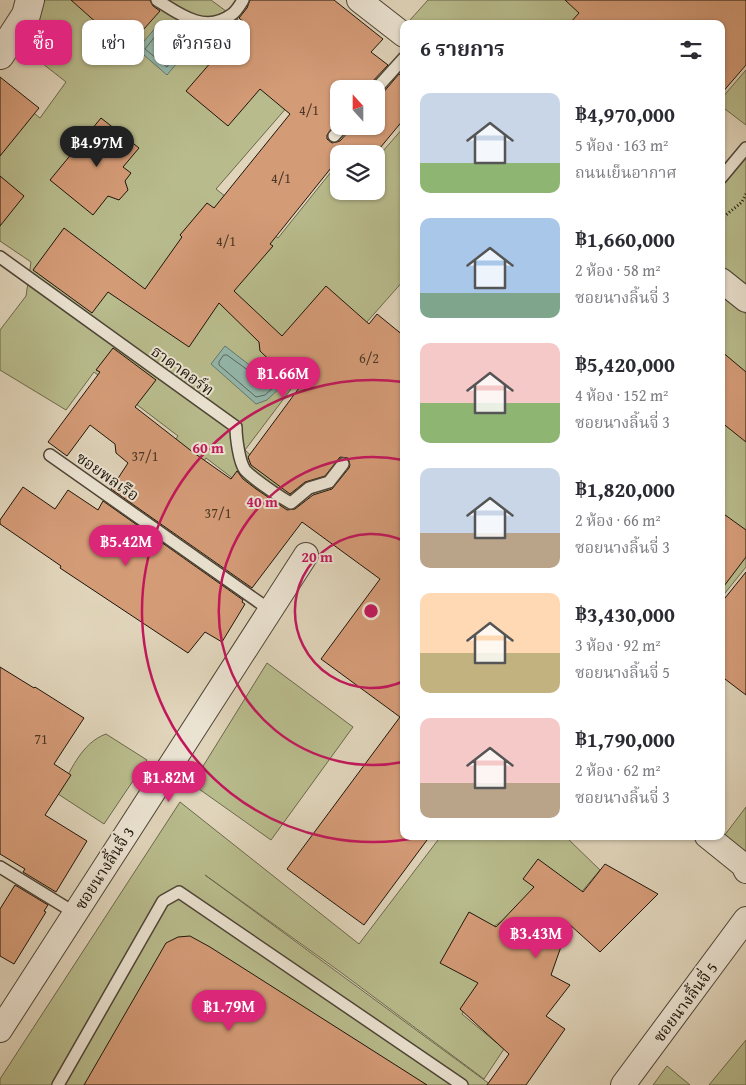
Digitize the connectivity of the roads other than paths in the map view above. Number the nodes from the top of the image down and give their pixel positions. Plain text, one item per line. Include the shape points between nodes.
1 (30, 0) edge
2 (157, 0) edge
3 (243, 0) edge
4 (359, 0) edge
5 (400, 32) edge
6 (0, 55) edge
7 (400, 62) edge
8 (384, 80) edge
9 (746, 148) edge
10 (725, 173) edge
11 (0, 257) edge
12 (725, 283) edge
13 (746, 300) edge
14 (50, 455) dead end
15 (343, 464) dead end
16 (306, 555) dead end
17 (270, 610) junction
18 (712, 840) edge
19 (0, 867) edge
20 (746, 871) edge
21 (75, 913) junction
22 (746, 919) edge
23 (1, 1024) edge
24 (58, 1085) edge
25 (462, 1085) edge
26 (623, 1085) edge

1 - 6 street via 26,15
2 - 3 lane via 184,18 202,23 217,22 232,15
4 - 5 street
7 - 8 lane
9 - 10 lane
11 - 15 lane, ธาดาคอร์ท via 236,427 244,469 280,497 291,503 309,488 329,482
12 - 13 street
14 - 17 lane, ซอยพลเรือ
16 - 17 street, ซอยนางลิ้นจี่ 3
17 - 21 street, ซอยนางลิ้นจี่ 3
18 - 20 street
19 - 21 lane
21 - 23 street, ซอยนางลิ้นจี่ 3
22 - 26 street, ซอยนางลิ้นจี่ 5
24 - 25 lane via 163,901 179,892

